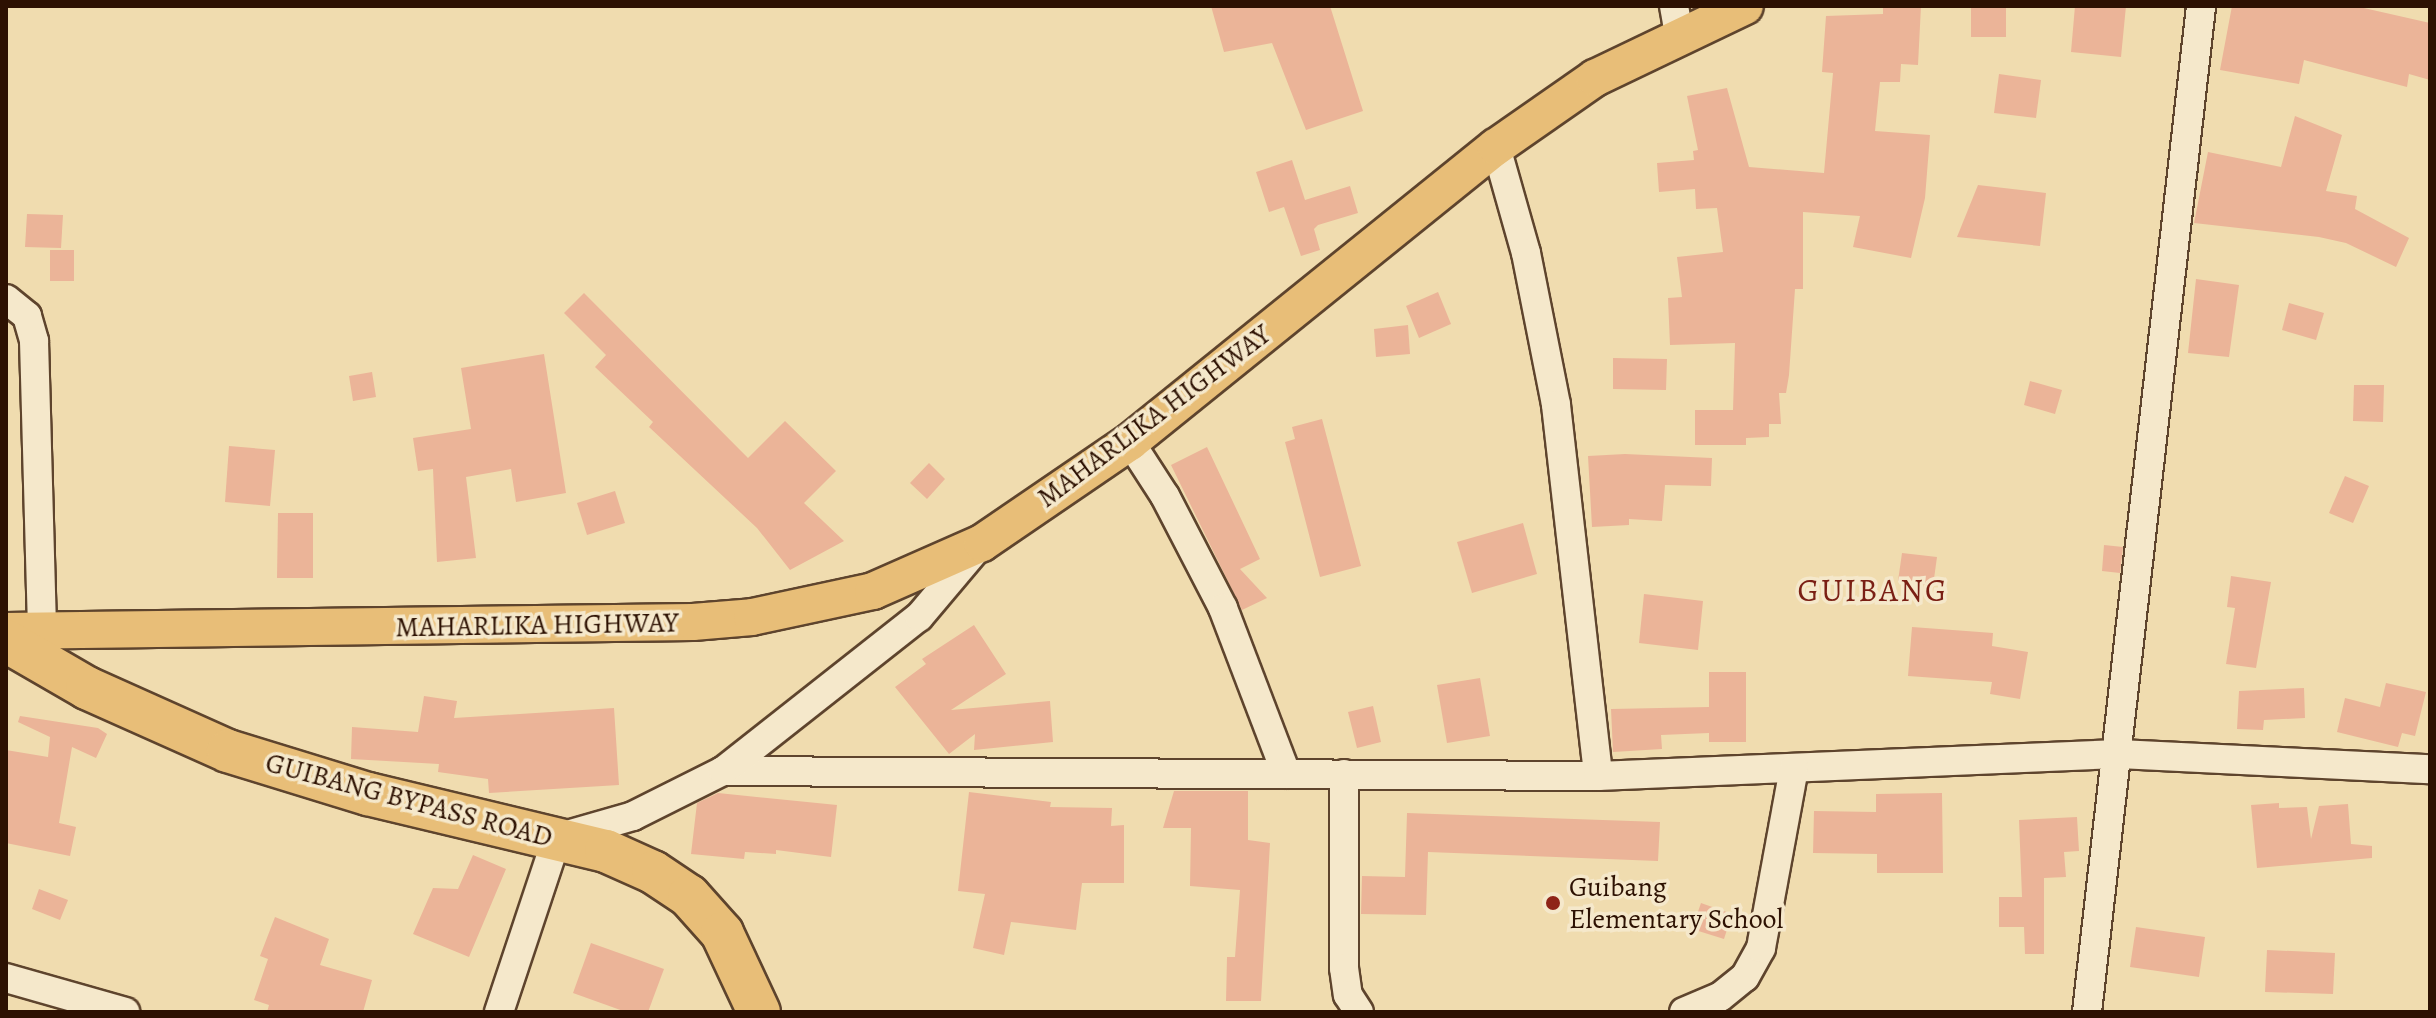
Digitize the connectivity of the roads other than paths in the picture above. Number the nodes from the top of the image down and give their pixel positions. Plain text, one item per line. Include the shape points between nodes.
1 (1745, 6) edge
2 (2201, 6) edge
3 (1677, 20) edge
4 (1496, 147) junction
5 (6, 299) edge
6 (1130, 442) junction
7 (982, 543) junction
8 (6, 631) edge
9 (24, 636) edge
10 (2119, 754) junction
11 (1794, 769) junction
12 (2430, 769) edge
13 (723, 771) junction
14 (1286, 773) junction
15 (1344, 774) junction
16 (1598, 776) junction
17 (557, 838) junction
18 (6, 978) edge
19 (125, 1012) edge
20 (499, 1012) edge
21 (759, 1012) edge
22 (1359, 1012) edge
23 (1684, 1012) edge
24 (2087, 1012) edge

1 - 3 main road, MAHARLIKA HIGHWAY
2 - 10 street
3 - 4 main road, MAHARLIKA HIGHWAY
4 - 6 main road, MAHARLIKA HIGHWAY
4 - 16 street via 1526,253 1556,405
5 - 9 street via 27,316 34,341
6 - 7 main road, MAHARLIKA HIGHWAY
6 - 14 street via 1165,496 1223,608
7 - 9 main road, MAHARLIKA HIGHWAY via 873,591 752,617
7 - 13 street via 919,617
8 - 9 main road, MAHARLIKA HIGHWAY
9 - 17 highway, GUIBANG BYPASS ROAD via 87,688 228,751 368,794
10 - 11 street
10 - 12 street
10 - 24 street
11 - 16 street
11 - 23 street via 1761,948 1745,977 1720,997
13 - 14 street
13 - 17 street via 633,816
14 - 15 street
15 - 16 street
15 - 22 street via 1344,968 1348,995
17 - 20 street
17 - 21 highway, GUIBANG BYPASS ROAD via 606,851 689,896 722,933
18 - 19 street

